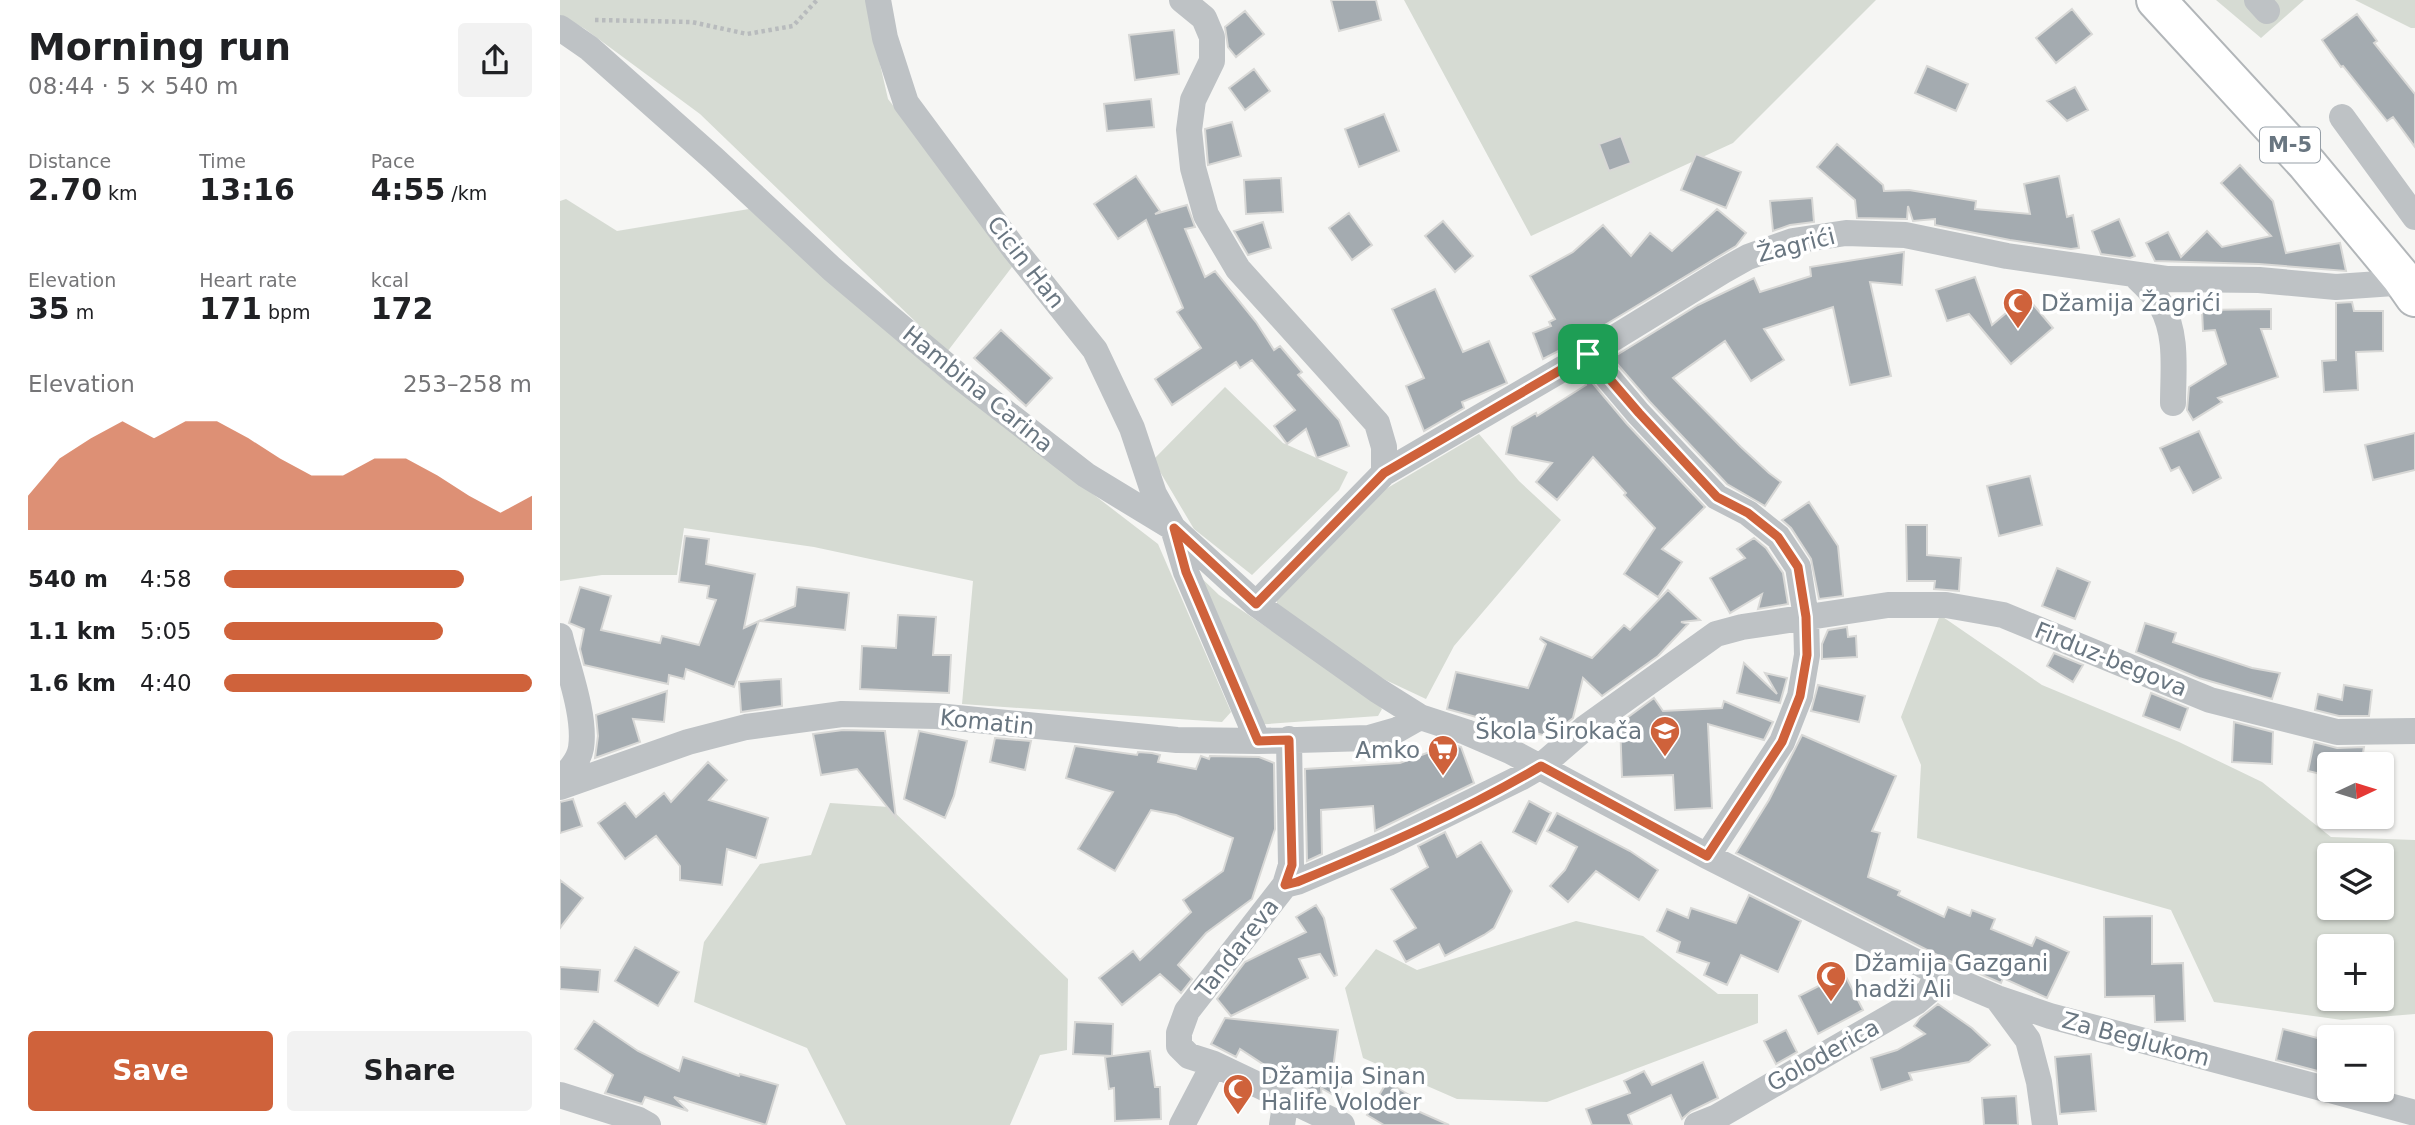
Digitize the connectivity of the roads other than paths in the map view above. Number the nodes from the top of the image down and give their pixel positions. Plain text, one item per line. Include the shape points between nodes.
1 (878, 0) edge
2 (1182, 0) edge
3 (2156, 0) edge
4 (571, 24) edge
5 (2342, 117) dead end
6 (2415, 217) edge
7 (2136, 276) junction
8 (2408, 287) edge
9 (1588, 354) junction
10 (2173, 402) dead end
11 (1384, 473) junction
12 (1174, 528) junction
13 (1256, 604) junction
14 (1806, 617) junction
15 (560, 636) edge
16 (1420, 717) junction
17 (2415, 731) edge
18 (1289, 740) junction
19 (1258, 741) junction
20 (1541, 766) junction
21 (560, 779) edge
22 (560, 787) edge
23 (1707, 856) junction
24 (1285, 885) junction
25 (1938, 973) junction
26 (1997, 998) junction
27 (1214, 1064) junction
28 (2317, 1087) edge
29 (560, 1095) edge
30 (1286, 1099) junction
31 (2374, 1102) edge
32 (2415, 1113) edge
33 (648, 1125) edge
34 (1182, 1125) edge
35 (1282, 1125) edge
36 (1342, 1125) edge
37 (1697, 1125) edge
38 (2045, 1125) edge

1 - 12 street, Cicin Han via 906,103 1095,350 1132,428 1154,494
2 - 11 street via 1204,18 1212,37 1212,61 1193,100 1189,130 1206,215 1238,269 1377,423 1384,447
3 - 8 main road, M-5 via 2308,164
4 - 12 street, Hambina Carina via 598,56 832,269 960,377 1086,475
5 - 6 street
7 - 8 street, Žagrići
7 - 9 street, Žagrići via 1905,235 1819,235 1748,257
7 - 10 street via 2160,303 2169,322 2174,345
9 - 11 street, Žagrići
9 - 14 street via 1717,497 1748,513 1778,537 1798,567
11 - 13 street, Žagrići
12 - 13 street, Hambina Carina
12 - 19 street via 1186,572
13 - 16 street, Hambina Carina
14 - 17 street, Firduz-begova via 1888,605 1946,605 2003,615 2210,699 2337,732
14 - 20 street, Firduz-begova via 1716,634 1585,728
14 - 23 street via 1807,655 1800,696 1782,742
15 - 21 street via 581,730 581,751
16 - 18 street, Komatin via 1369,738
16 - 20 street, Za Beglukom
18 - 19 street, Komatin
18 - 24 street, Tandareva via 1292,865
19 - 22 street, Komatin via 1177,740 937,716 842,714 734,730
20 - 23 street, Za Beglukom
20 - 24 street via 1388,843
23 - 25 street, Za Beglukom
24 - 27 street, Tandareva via 1188,1012 1179,1033 1179,1046 1189,1056
25 - 26 street, Za Beglukom
25 - 37 street, Goloderica via 1929,991 1916,1002
26 - 28 street, Za Beglukom
26 - 38 street via 2028,1040
27 - 30 street
27 - 34 street
29 - 33 street
30 - 35 street
30 - 36 street
31 - 32 street, Za Beglukom

